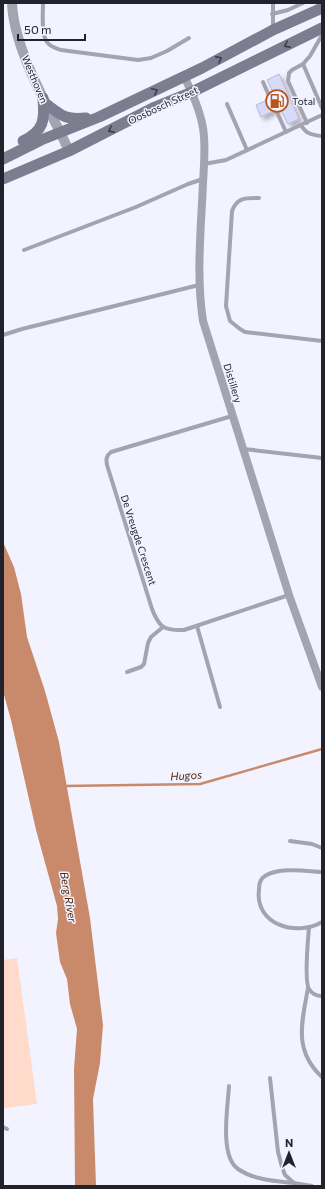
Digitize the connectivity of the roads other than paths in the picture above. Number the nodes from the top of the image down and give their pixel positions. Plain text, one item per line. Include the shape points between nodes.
1 (12, 3) edge
2 (42, 3) edge
3 (273, 3) edge
4 (303, 3) edge
5 (322, 8) edge
6 (272, 14) junction
7 (322, 28) edge
8 (273, 30) junction
9 (322, 35) edge
10 (189, 38) dead end
11 (303, 64) junction
12 (184, 76) junction
13 (263, 82) dead end
14 (192, 92) junction
15 (270, 98) dead end
16 (44, 101) junction
17 (227, 104) dead end
18 (322, 108) edge
19 (276, 110) dead end
20 (322, 115) edge
21 (99, 117) junction
22 (306, 123) junction
23 (301, 125) junction
24 (286, 132) junction
25 (61, 133) junction
26 (322, 136) edge
27 (247, 150) junction
28 (3, 151) edge
29 (69, 151) junction
30 (3, 159) edge
31 (204, 164) junction
32 (3, 179) edge
33 (203, 179) junction
34 (259, 198) dead end
35 (24, 250) dead end
36 (199, 285) junction
37 (3, 335) edge
38 (322, 341) edge
39 (232, 416) junction
40 (244, 449) junction
41 (322, 458) edge
42 (289, 595) junction
43 (197, 626) junction
44 (163, 627) junction
45 (127, 672) dead end
46 (322, 687) edge
47 (220, 708) dead end
48 (290, 841) dead end
49 (322, 848) edge
50 (322, 872) edge
51 (322, 922) edge
52 (308, 927) junction
53 (308, 988) junction
54 (322, 996) edge
55 (322, 1077) edge
56 (270, 1078) dead end
57 (229, 1086) dead end
58 (294, 1183) junction
59 (303, 1185) edge
60 (312, 1186) edge

1 - 16 street, Westhoven via 16,32
2 - 10 lane via 46,42 61,50 138,60 151,58
3 - 6 lane
4 - 6 lane
5 - 8 main road, Oosbosch Street
6 - 8 lane
7 -> 14 main road, Oosbosch Street
12 -> 8 main road, Oosbosch Street
9 - 11 lane
11 - 18 lane
11 - 22 lane via 292,70 288,82
12 - 14 street, Distillery
21 -> 12 main road, Oosbosch Street
13 - 15 lane
14 -> 29 main road, Oosbosch Street via 155,107
14 - 31 street, Distillery via 203,129
16 - 21 main road via 59,114 72,120
16 - 25 street, Westhoven
16 - 28 main road via 43,121 39,131
17 - 27 lane
19 - 24 lane
20 - 22 lane
21 - 25 main road, Oosbosch Street
22 - 23 lane
23 - 24 lane
23 - 26 lane via 308,134
24 - 27 lane
25 - 29 street, Westhoven
25 - 30 main road, Oosbosch Street
27 - 31 lane via 226,160
29 - 32 main road, Oosbosch Street
31 - 33 street, Distillery
33 - 35 lane
33 - 36 street, Distillery
34 - 38 lane via 239,200 232,210 226,306 230,321 245,332
36 - 37 lane
36 - 39 street, Distillery via 203,321
39 - 40 street, Distillery
39 - 44 lane, De Vreugde Crescent via 111,452 107,456 106,460 152,609
40 - 41 lane
40 - 42 street, Distillery
42 - 43 lane
42 - 46 street, Distillery
43 - 44 lane via 184,630
43 - 47 lane
44 - 45 lane via 148,643 144,664
48 - 49 lane
50 - 52 lane via 278,872 264,876 259,883 258,893 266,916 286,927
51 - 52 lane
52 - 53 lane
53 - 54 lane via 312,993
53 - 55 lane via 301,1027 302,1042 305,1055
56 - 58 lane via 278,1152 285,1175
57 - 58 lane via 226,1143 231,1161 237,1168 250,1175
58 - 59 lane
59 - 60 lane

